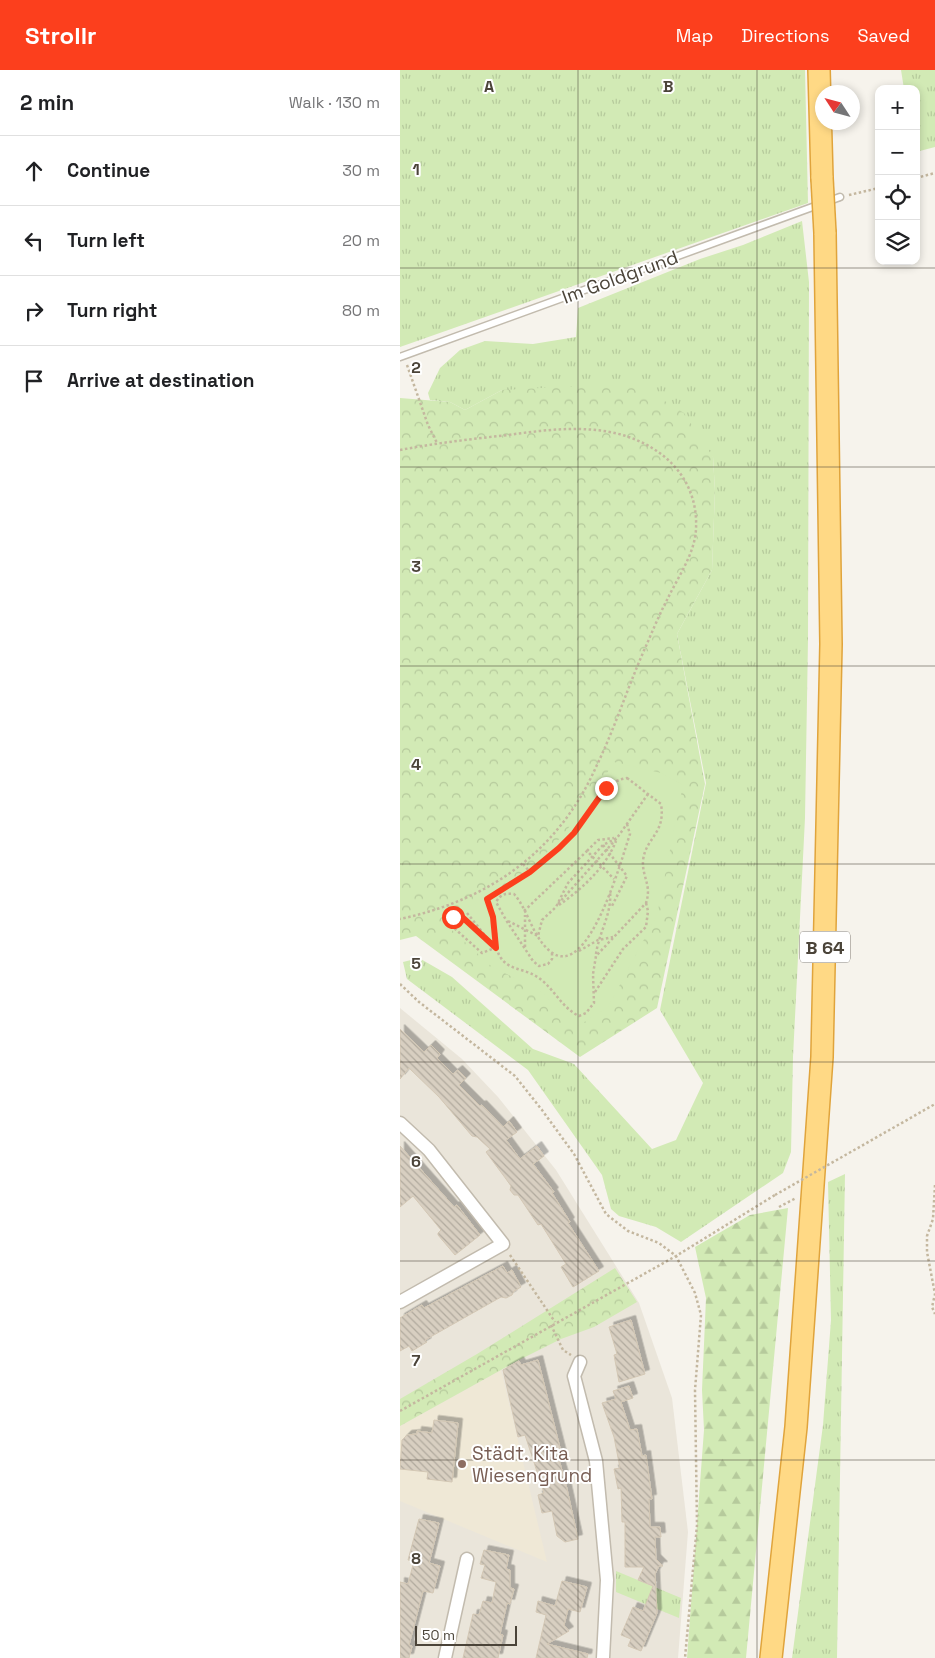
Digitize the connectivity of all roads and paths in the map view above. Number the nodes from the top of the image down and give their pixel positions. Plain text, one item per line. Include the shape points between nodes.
1 (818, 70) edge
2 (935, 173) edge
3 (920, 177) edge
4 (875, 189) edge
5 (840, 197) joint
6 (402, 357) edge
7 (437, 443) junction
8 (400, 450) edge
9 (648, 794) junction
10 (628, 824) junction
11 (617, 838) junction
12 (603, 845) junction
13 (607, 849) junction
14 (587, 851) junction
15 (611, 854) junction
16 (592, 856) junction
17 (597, 861) junction
18 (524, 864) junction
19 (619, 864) junction
20 (601, 865) junction
21 (530, 872) junction
22 (614, 879) junction
23 (610, 890) junction
24 (646, 903) junction
25 (612, 906) junction
26 (556, 907) junction
27 (525, 912) junction
28 (467, 913) dead end
29 (400, 919) edge
30 (506, 920) junction
31 (526, 931) junction
32 (538, 936) junction
33 (613, 937) junction
34 (598, 940) junction
35 (492, 944) junction
36 (496, 948) junction
37 (525, 949) junction
38 (578, 951) junction
39 (552, 953) junction
40 (596, 956) junction
41 (400, 984) edge
42 (595, 992) junction
43 (935, 1105) edge
44 (400, 1123) edge
45 (935, 1185) edge
46 (796, 1198) dead end
47 (779, 1207) dead end
48 (503, 1244) junction
49 (676, 1256) junction
50 (400, 1302) edge
51 (935, 1314) edge
52 (555, 1322) junction
53 (550, 1325) junction
54 (580, 1362) joint
55 (400, 1411) edge
56 (467, 1559) dead end
57 (445, 1658) edge
58 (603, 1658) edge
59 (684, 1658) edge
60 (771, 1658) edge

1 - 60 highway, B 64, bridge via 825,233 831,644 822,1057 796,1427
2 - 3 path
4 - 5 path
5 - 6 lane, Im Goldgrund
6 - 7 path
7 - 8 path
7 - 18 path via 555,429 597,430 620,435 636,439 666,455 686,481 695,504 696,531 688,557 628,686 596,767 568,816
9 - 10 path
9 - 21 path via 627,778 616,780 606,788 574,833
9 - 24 path via 661,804 663,816 643,862 650,892
10 - 11 path
10 - 19 path via 630,834
11 - 12 path
11 - 13 path
11 - 14 path via 598,840
11 - 15 path
12 - 13 path
12 - 16 path
13 - 15 path
13 - 17 path
14 - 16 path
14 - 27 path
15 - 19 path
15 - 20 path
16 - 17 path
16 - 26 path via 568,883
17 - 20 path
17 - 26 path
18 - 21 path
18 - 29 path via 489,888 451,904
19 - 22 path
19 - 25 path via 627,876
20 - 22 path
20 - 26 path via 578,892
21 - 36 path via 487,899 495,925
22 - 23 path
23 - 25 path
23 - 38 path via 597,925
24 - 33 path
24 - 42 path via 646,927 623,949
25 - 34 path
26 - 32 path via 542,920
27 - 30 path via 514,894 506,893 496,902
27 - 31 path
27 - 32 path
28 - 35 path
30 - 31 path
30 - 37 path
31 - 32 path
31 - 37 path
32 - 39 path
33 - 34 path
33 - 40 path
34 - 38 path
34 - 40 path
35 - 35 path via 461,916 451,920 454,928 482,953 492,949
35 - 36 path
36 - 42 path via 501,959 546,983 570,1012 579,1016 594,1003
37 - 39 path via 538,966 548,964
38 - 39 path via 566,957
40 - 42 path
41 - 49 path via 514,1076 574,1154 606,1214 628,1231 659,1243
43 - 49 path, bridge
44 - 48 street via 429,1150
45 - 51 path via 933,1219 927,1236
46 - 47 path
48 - 50 street
48 - 52 path
49 - 52 path
49 - 59 path via 695,1293 701,1315 695,1390 697,1525
52 - 53 path
53 - 54 path via 563,1350
53 - 55 path
54 - 58 street via 574,1376 596,1461 607,1580
56 - 57 street

